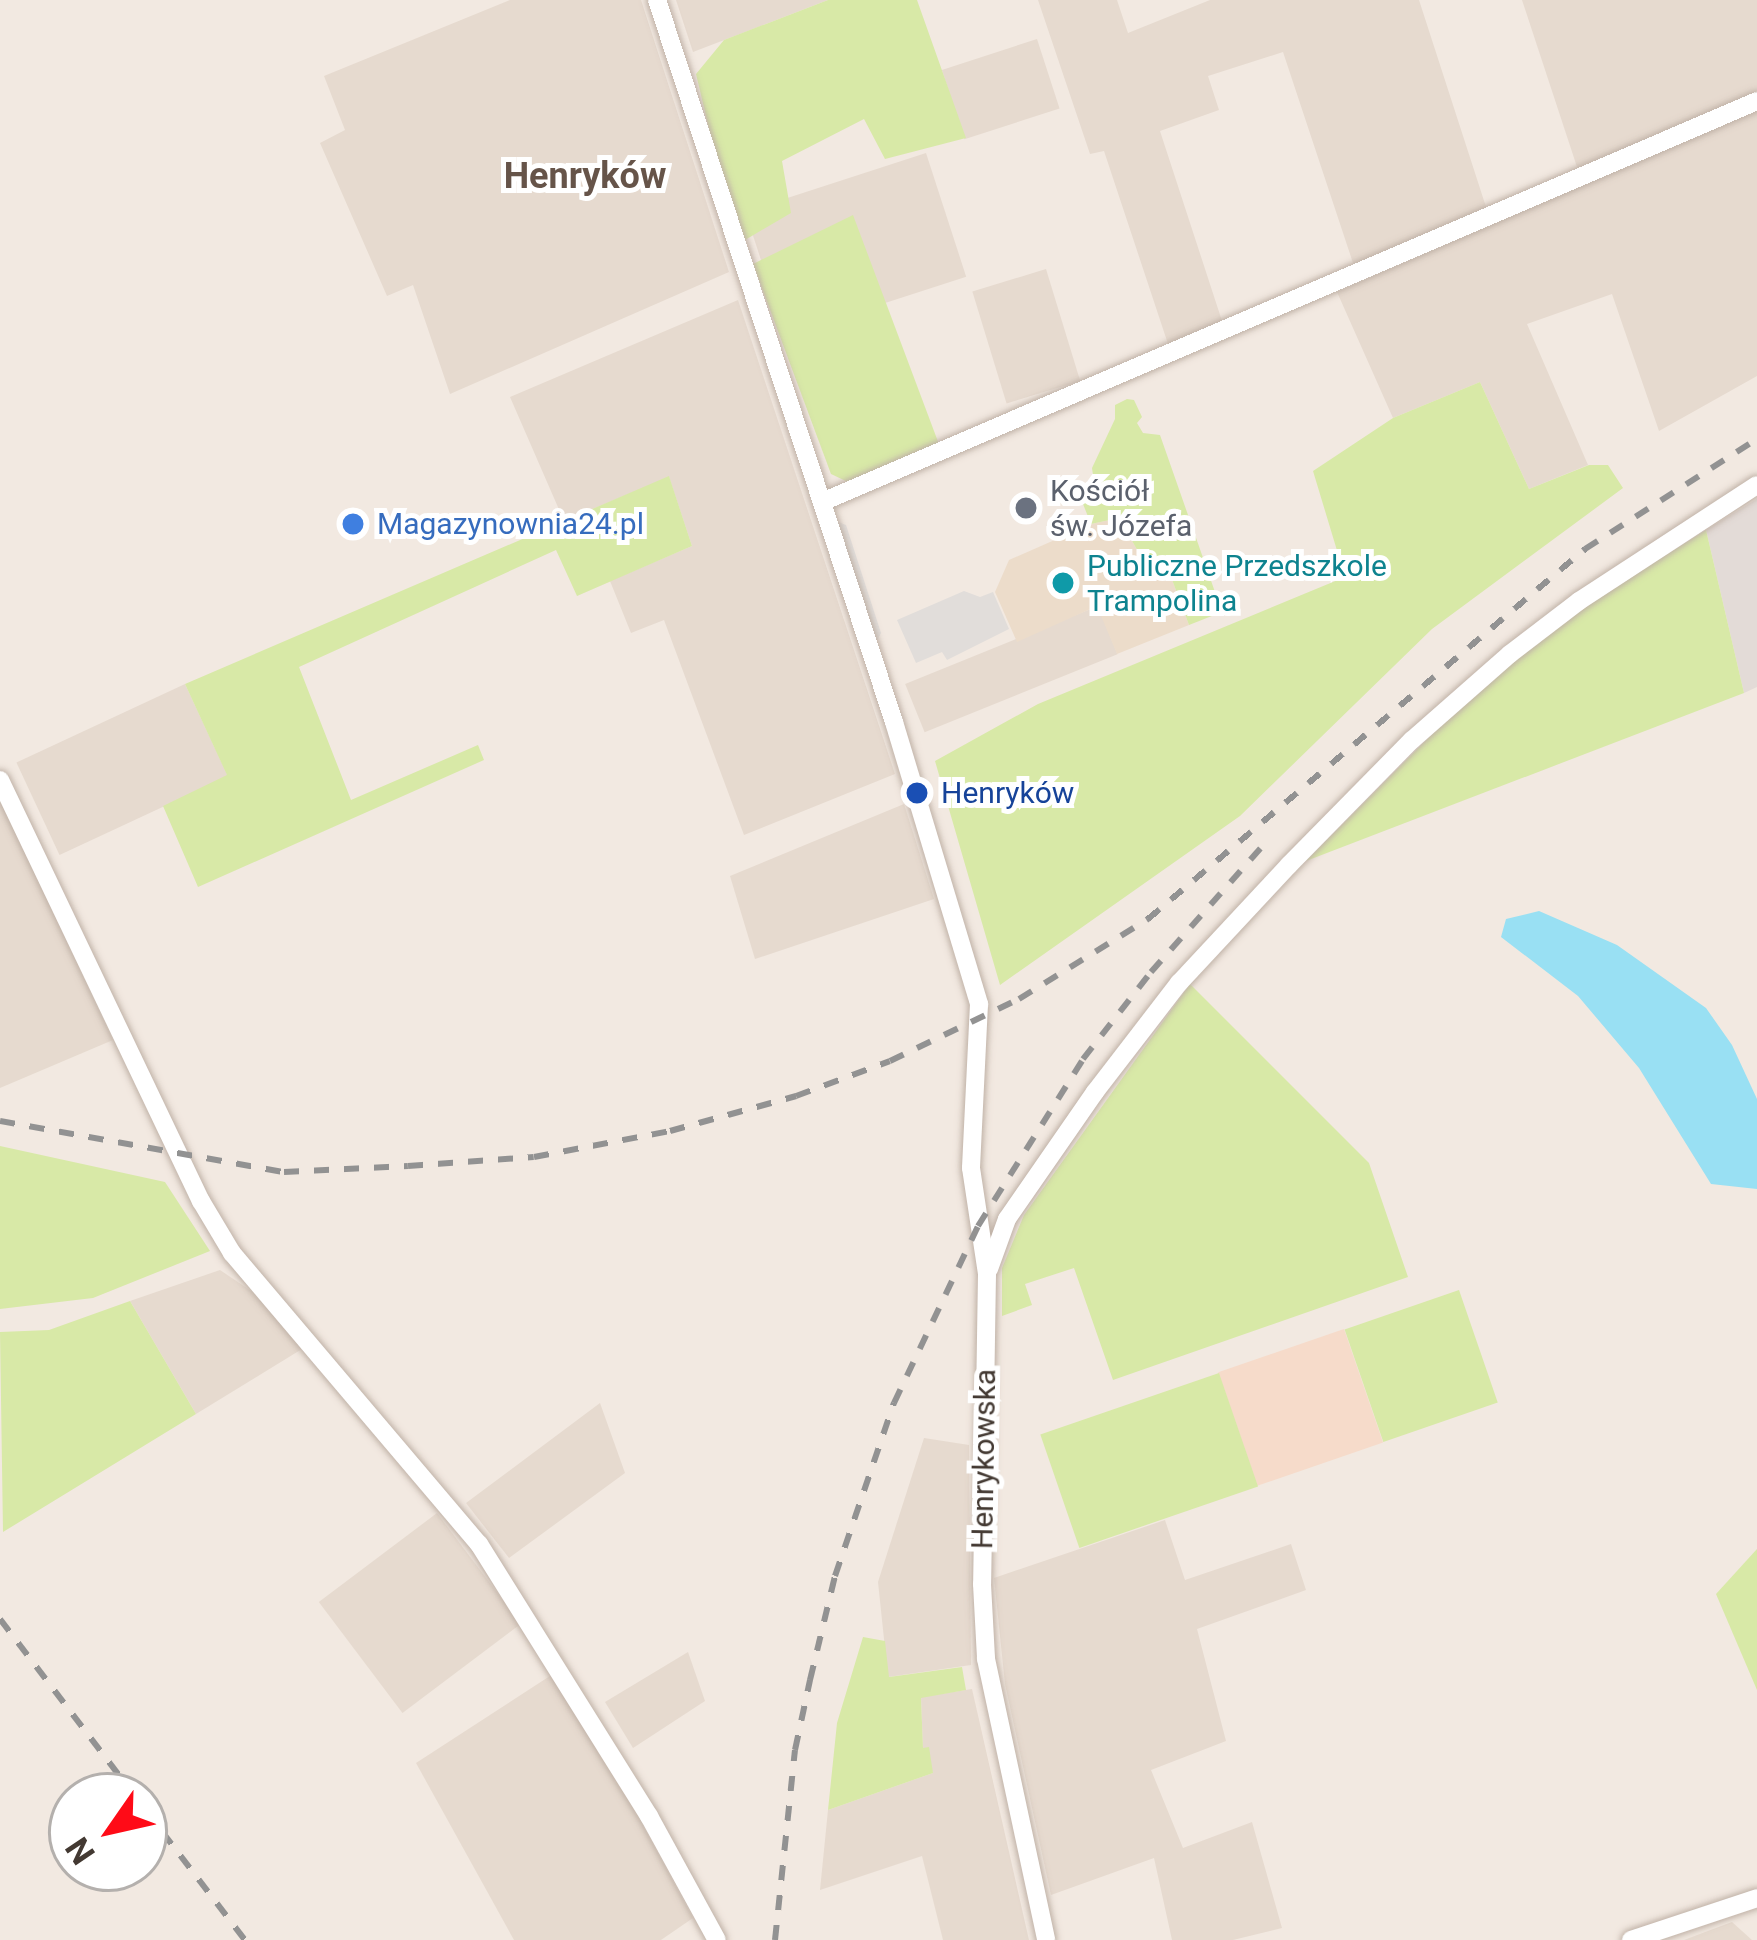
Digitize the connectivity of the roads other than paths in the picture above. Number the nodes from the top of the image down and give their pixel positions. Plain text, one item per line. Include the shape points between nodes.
1 (657, 0) edge
2 (1757, 101) edge
3 (1757, 485) edge
4 (822, 502) junction
5 (0, 780) edge
6 (987, 1274) junction
7 (1757, 1898) edge
8 (716, 1940) edge
9 (1046, 1940) edge
10 (1631, 1940) edge

1 - 4 street, Henrykowska
2 - 4 street
3 - 6 street via 1510,654 1319,834 1179,982 1109,1074 1007,1219
4 - 6 street, Henrykowska via 973,974 980,1042 972,1198
5 - 8 street via 232,1253 479,1544 649,1816
6 - 9 street, Henrykowska via 986,1659
7 - 10 street

